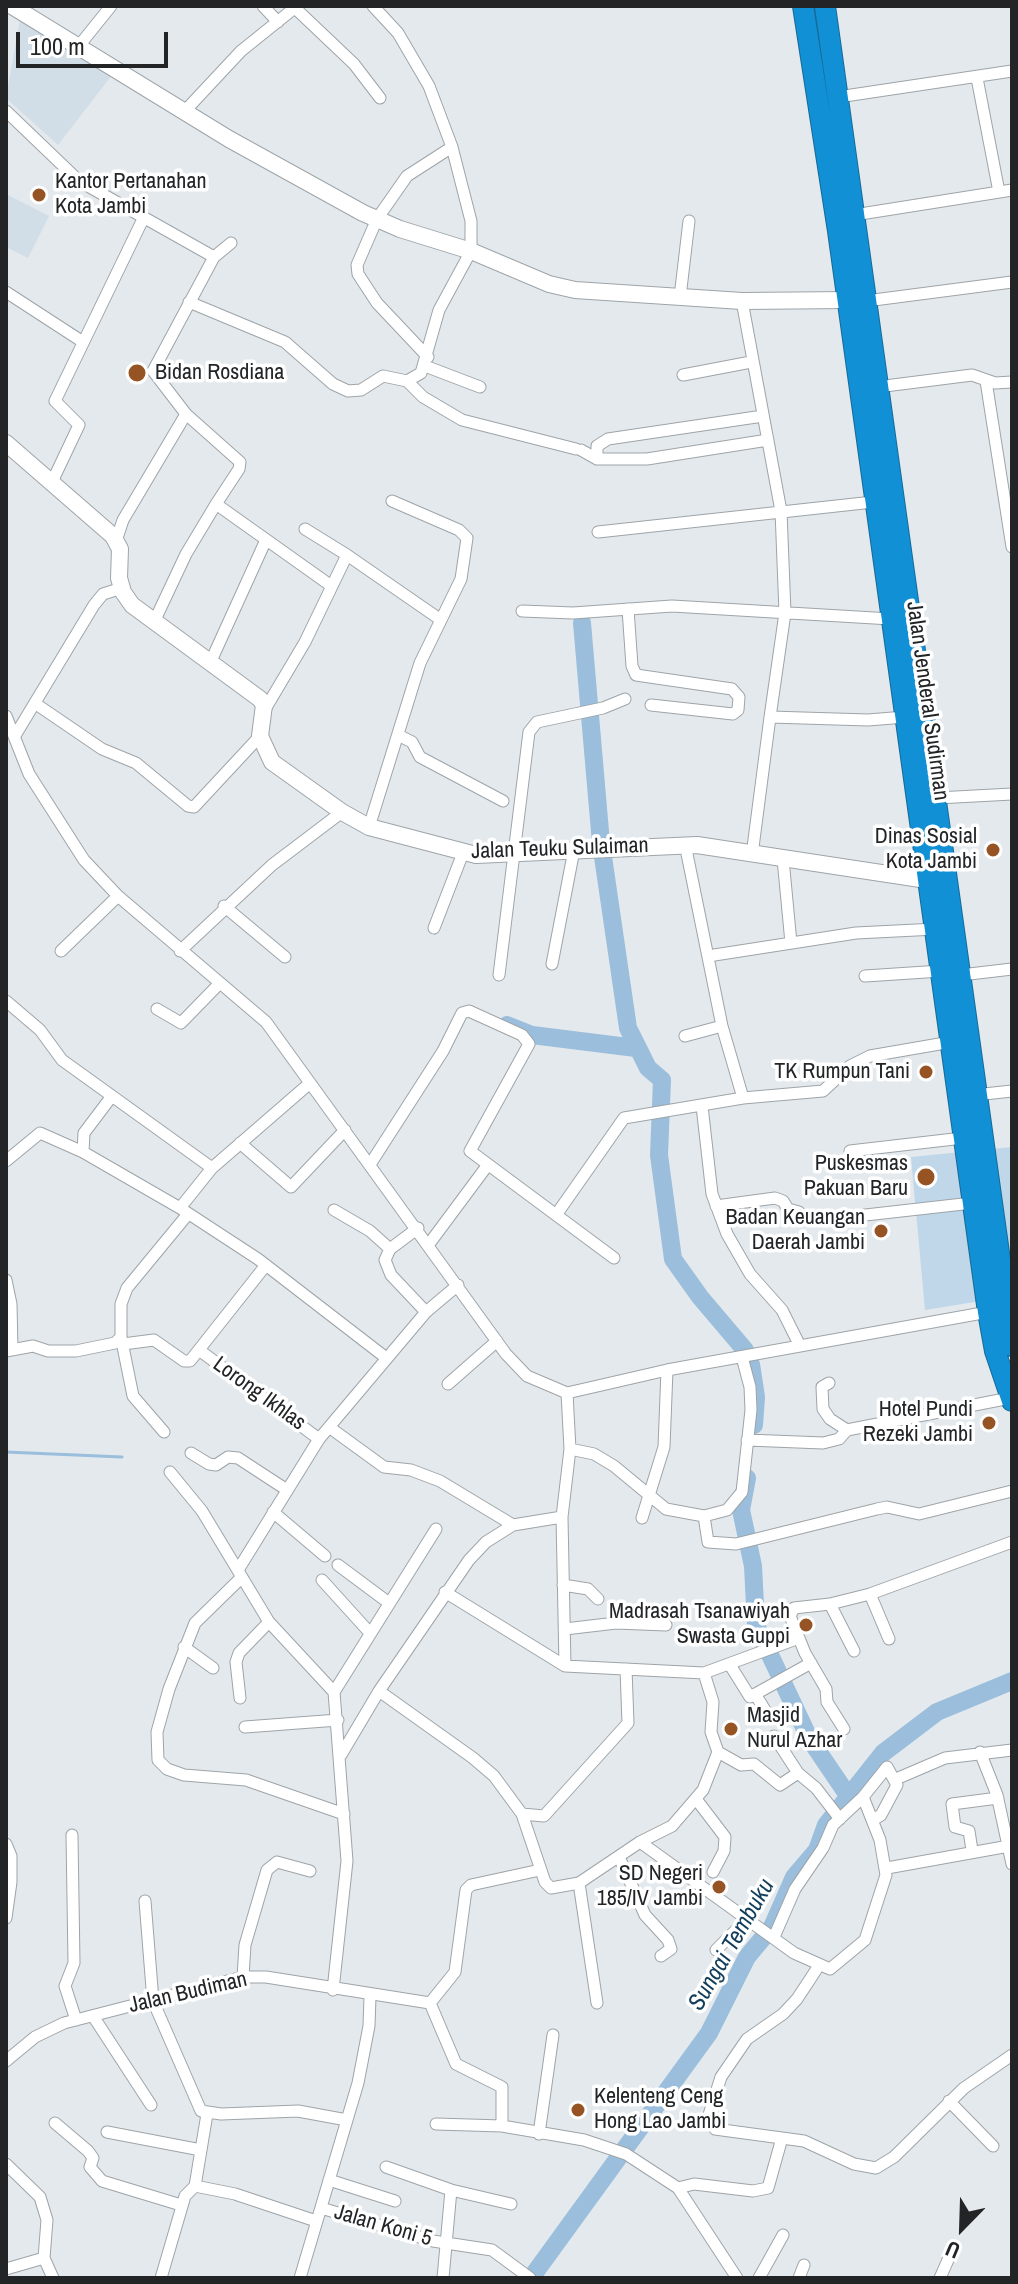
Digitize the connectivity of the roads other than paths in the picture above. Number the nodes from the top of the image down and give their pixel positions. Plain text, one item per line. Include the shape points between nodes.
1 (111, 6) edge
2 (263, 6) edge
3 (373, 6) edge
4 (803, 6) edge
5 (825, 6) edge
6 (8, 7) edge
7 (296, 7) edge
8 (278, 22) junction
9 (78, 47) junction
10 (1012, 71) edge
11 (977, 78) junction
12 (838, 97) junction
13 (380, 98) dead end
14 (6, 111) edge
15 (184, 112) junction
16 (452, 147) junction
17 (1012, 190) edge
18 (999, 192) junction
19 (854, 215) junction
20 (144, 217) junction
21 (377, 219) junction
22 (689, 221) dead end
23 (231, 243) dead end
24 (471, 251) junction
25 (214, 257) junction
26 (1012, 282) edge
27 (6, 292) edge
28 (680, 297) junction
29 (742, 301) junction
30 (857, 301) junction
31 (189, 302) junction
32 (83, 342) junction
33 (426, 361) junction
34 (751, 362) junction
35 (683, 375) dead end
36 (407, 381) junction
37 (986, 381) junction
38 (1012, 382) edge
39 (480, 387) dead end
40 (877, 387) junction
41 (186, 414) junction
42 (763, 416) junction
43 (768, 440) junction
44 (6, 443) edge
45 (875, 444) junction
46 (597, 459) junction
47 (52, 482) junction
48 (392, 501) dead end
49 (873, 502) junction
50 (216, 504) junction
51 (781, 511) junction
52 (305, 529) dead end
53 (598, 532) dead end
54 (116, 541) junction
55 (265, 542) junction
56 (1012, 547) edge
57 (347, 555) junction
58 (330, 585) junction
59 (122, 588) junction
60 (896, 606) junction
61 (628, 609) junction
62 (522, 611) dead end
63 (785, 613) junction
64 (441, 620) junction
65 (154, 622) junction
66 (211, 661) junction
67 (625, 699) dead end
68 (36, 704) junction
69 (651, 705) dead end
70 (263, 712) junction
71 (6, 716) edge
72 (770, 717) junction
73 (905, 717) junction
74 (398, 735) junction
75 (260, 736) junction
76 (16, 739) junction
77 (919, 746) junction
78 (6, 754) edge
79 (1012, 794) edge
80 (937, 798) junction
81 (503, 801) dead end
82 (342, 812) junction
83 (369, 827) junction
84 (685, 844) junction
85 (582, 849) junction
86 (514, 852) junction
87 (463, 853) junction
88 (752, 855) junction
89 (783, 859) junction
90 (927, 880) junction
91 (118, 896) junction
92 (224, 906) junction
93 (434, 928) dead end
94 (936, 929) junction
95 (791, 943) junction
96 (61, 951) dead end
97 (180, 951) junction
98 (708, 956) junction
99 (285, 957) dead end
100 (552, 964) dead end
101 (1012, 969) edge
102 (951, 973) junction
103 (499, 975) dead end
104 (865, 976) dead end
105 (219, 984) junction
106 (6, 1001) edge
107 (157, 1009) dead end
108 (722, 1026) junction
109 (685, 1036) dead end
110 (951, 1042) junction
111 (310, 1083) junction
112 (1012, 1091) edge
113 (975, 1095) junction
114 (112, 1096) junction
115 (743, 1098) junction
116 (702, 1106) junction
117 (345, 1130) junction
118 (963, 1138) junction
119 (240, 1143) junction
120 (850, 1151) dead end
121 (83, 1152) junction
122 (6, 1161) edge
123 (371, 1163) junction
124 (487, 1166) junction
125 (212, 1168) junction
126 (977, 1193) junction
127 (716, 1206) junction
128 (334, 1210) dead end
129 (184, 1211) junction
130 (799, 1212) dead end
131 (556, 1215) junction
132 (839, 1218) dead end
133 (418, 1228) junction
134 (429, 1244) junction
135 (390, 1249) junction
136 (614, 1258) dead end
137 (266, 1265) junction
138 (6, 1280) edge
139 (458, 1285) junction
140 (1002, 1310) edge
141 (426, 1312) junction
142 (122, 1340) junction
143 (497, 1341) junction
144 (800, 1346) junction
145 (1012, 1346) edge
146 (9, 1350) edge
147 (199, 1350) junction
148 (385, 1357) junction
149 (742, 1357) junction
150 (667, 1370) junction
151 (829, 1383) dead end
152 (448, 1384) dead end
153 (567, 1393) junction
154 (1011, 1399) edge
155 (329, 1427) junction
156 (847, 1430) junction
157 (164, 1432) dead end
158 (319, 1439) junction
159 (752, 1440) junction
160 (570, 1449) junction
161 (191, 1453) dead end
162 (170, 1472) dead end
163 (287, 1490) junction
164 (1012, 1491) edge
165 (650, 1497) junction
166 (273, 1512) junction
167 (704, 1516) junction
168 (562, 1517) junction
169 (642, 1518) dead end
170 (513, 1525) junction
171 (436, 1529) dead end
172 (1012, 1542) edge
173 (325, 1556) dead end
174 (338, 1565) dead end
175 (240, 1574) junction
176 (322, 1580) dead end
177 (563, 1585) junction
178 (445, 1592) junction
179 (870, 1594) junction
180 (598, 1599) dead end
181 (389, 1603) junction
182 (830, 1604) junction
183 (269, 1622) junction
184 (666, 1625) dead end
185 (565, 1629) junction
186 (370, 1633) junction
187 (799, 1638) junction
188 (889, 1639) dead end
189 (184, 1647) junction
190 (854, 1651) dead end
191 (811, 1663) junction
192 (730, 1665) junction
193 (565, 1666) junction
194 (213, 1668) dead end
195 (626, 1669) junction
196 (704, 1673) junction
197 (379, 1691) junction
198 (334, 1692) junction
199 (755, 1694) junction
200 (240, 1698) dead end
201 (768, 1715) dead end
202 (338, 1720) junction
203 (245, 1727) dead end
204 (844, 1729) dead end
205 (774, 1736) dead end
206 (1012, 1750) edge
207 (986, 1751) junction
208 (718, 1752) junction
209 (341, 1755) junction
210 (798, 1773) junction
211 (896, 1779) junction
212 (863, 1797) junction
213 (998, 1798) junction
214 (696, 1799) junction
215 (344, 1814) junction
216 (522, 1814) junction
217 (837, 1815) junction
218 (873, 1820) junction
219 (72, 1835) dead end
220 (640, 1842) junction
221 (6, 1844) edge
222 (1009, 1846) junction
223 (972, 1850) junction
224 (619, 1857) junction
225 (1012, 1864) edge
226 (887, 1868) junction
227 (540, 1870) junction
228 (310, 1871) dead end
229 (713, 1872) dead end
230 (579, 1883) junction
231 (145, 1901) dead end
232 (6, 1916) edge
233 (748, 1918) junction
234 (768, 1932) junction
235 (716, 1950) dead end
236 (661, 1956) dead end
237 (818, 1967) junction
238 (243, 1977) junction
239 (333, 1990) junction
240 (370, 1997) junction
241 (153, 2001) junction
242 (430, 2003) junction
243 (597, 2003) dead end
244 (93, 2016) junction
245 (76, 2020) junction
246 (553, 2035) dead end
247 (1012, 2055) edge
248 (6, 2061) edge
249 (949, 2101) junction
250 (151, 2105) dead end
251 (207, 2114) junction
252 (347, 2120) junction
253 (55, 2123) dead end
254 (436, 2124) dead end
255 (502, 2126) junction
256 (107, 2132) dead end
257 (539, 2134) junction
258 (782, 2138) junction
259 (993, 2146) dead end
260 (201, 2150) junction
261 (6, 2164) edge
262 (386, 2167) dead end
263 (329, 2180) junction
264 (195, 2186) junction
265 (678, 2188) junction
266 (451, 2190) junction
267 (395, 2201) dead end
268 (511, 2204) dead end
269 (181, 2205) junction
270 (321, 2208) junction
271 (316, 2221) junction
272 (783, 2235) dead end
273 (446, 2244) junction
274 (951, 2253) dead end
275 (44, 2258) junction
276 (804, 2265) dead end
277 (6, 2269) edge
278 (53, 2278) edge
279 (161, 2278) edge
280 (300, 2278) edge
281 (443, 2278) edge
282 (530, 2278) edge
283 (737, 2278) edge
284 (759, 2278) edge
285 (799, 2278) edge
286 (940, 2278) edge

1 - 9 street
2 - 8 street
3 - 16 street via 419,66
4 - 30 highway, Jalan Jenderal Sudirman
5 - 12 highway, Jalan Jenderal Sudirman
6 - 9 street
7 - 8 street
7 - 13 street
8 - 15 street via 241,51
9 - 15 street
10 - 11 street
11 - 12 street
11 - 18 street
12 - 19 highway, Jalan Jenderal Sudirman
14 - 20 street via 79,181
15 - 21 street
16 - 21 street via 412,171
16 - 24 street via 469,211
17 - 18 street
18 - 19 street
19 - 30 highway, Jalan Jenderal Sudirman
20 - 25 street
20 - 32 street
21 - 24 street
21 - 33 street via 357,262 358,274
22 - 28 street
23 - 25 street
24 - 28 street via 562,288
24 - 33 street via 439,310
25 - 31 street
26 - 30 street
27 - 32 street
28 - 29 street
29 - 30 street
29 - 34 street
30 - 40 highway, Jalan Jenderal Sudirman
30 - 45 highway, Jalan Jenderal Sudirman
31 - 36 street via 285,342 342,389 357,391 387,375
31 - 41 street via 153,371
32 - 47 street via 55,401 79,428
33 - 36 street via 416,379
33 - 39 street
34 - 35 street
34 - 42 street
36 - 46 street via 462,420
37 - 38 street
37 - 40 street via 972,375
37 - 56 street
40 - 45 highway, Jalan Jenderal Sudirman
41 - 50 street via 240,462
41 - 54 street via 123,520
42 - 43 street
42 - 46 street via 608,439 597,446
43 - 46 street via 647,459
43 - 51 street
44 - 47 street
45 - 49 highway, Jalan Jenderal Sudirman
45 - 60 highway, Jalan Jenderal Sudirman
47 - 54 street
48 - 64 street via 467,536 461,579
49 - 51 street
49 - 60 highway, Jalan Jenderal Sudirman
50 - 55 street
50 - 65 street
51 - 53 street
51 - 63 street
52 - 57 street
54 - 59 street
55 - 58 street
55 - 66 street
57 - 58 street
57 - 64 street
58 - 70 street via 305,642
59 - 65 street via 132,605
59 - 68 street via 103,594 94,605
60 - 63 street
60 - 73 highway, Jalan Jenderal Sudirman
60 - 77 highway, Jalan Jenderal Sudirman
61 - 62 street
61 - 63 street via 672,606
61 - 69 street via 636,675 732,689 739,697 733,714
63 - 72 street
64 - 74 street via 420,663
65 - 66 street
66 - 70 street via 254,693
67 - 86 street via 537,722 529,732
68 - 75 street via 102,749 136,763 194,807
68 - 76 street
70 - 75 street
71 - 76 street
72 - 73 street
72 - 88 street
73 - 77 highway, Jalan Jenderal Sudirman
74 - 81 street via 412,742 420,757
74 - 83 street
75 - 82 street, Jalan Teuku Sulaiman via 272,762
76 - 78 street
76 - 91 street via 29,774 64,831
77 - 80 highway, Jalan Jenderal Sudirman
77 - 90 highway, Jalan Jenderal Sudirman
79 - 80 street
80 - 102 highway, Jalan Jenderal Sudirman
82 - 83 street, Jalan Teuku Sulaiman
82 - 92 street
83 - 87 street, Jalan Teuku Sulaiman
84 - 85 street, Jalan Teuku Sulaiman
84 - 88 street, Jalan Teuku Sulaiman
84 - 98 street
85 - 86 street, Jalan Teuku Sulaiman
85 - 100 street
86 - 87 street, Jalan Teuku Sulaiman
86 - 103 street
87 - 93 street
88 - 89 street, Jalan Teuku Sulaiman
89 - 90 street, Jalan Teuku Sulaiman
89 - 95 street
90 - 94 highway, Jalan Jenderal Sudirman
91 - 96 street
91 - 97 street
92 - 97 street
92 - 99 street
94 - 95 street
94 - 102 highway, Jalan Jenderal Sudirman
95 - 98 street
97 - 105 street
98 - 108 street
101 - 102 street
102 - 104 street
102 - 110 highway, Jalan Jenderal Sudirman
102 - 113 highway, Jalan Jenderal Sudirman
105 - 107 street via 181,1023
105 - 111 street via 266,1022
106 - 114 street via 40,1030 62,1060
108 - 109 street
108 - 115 street
110 - 115 street via 870,1056 823,1091
110 - 118 highway, Jalan Jenderal Sudirman
111 - 117 street
111 - 119 street
112 - 113 street
113 - 126 highway, Jalan Jenderal Sudirman
114 - 121 street via 84,1133
114 - 125 street
115 - 116 street
116 - 127 street
116 - 131 street via 621,1120
117 - 119 street via 291,1187
117 - 123 street
118 - 120 street
118 - 126 highway, Jalan Jenderal Sudirman
119 - 125 street
121 - 122 street via 40,1133
121 - 129 street
123 - 124 street via 467,1011 529,1042 469,1147
123 - 133 street
124 - 131 street
124 - 134 street
125 - 129 street
126 - 132 street
126 - 140 highway, Jalan Jenderal Sudirman
127 - 130 street via 779,1198
127 - 144 street via 738,1256 775,1299
128 - 135 street
129 - 137 street
129 - 142 street via 124,1294
131 - 136 street
133 - 134 street
133 - 135 street
134 - 139 street
135 - 141 street via 386,1267
137 - 147 street
137 - 148 street
138 - 146 street
139 - 141 street
139 - 143 street
140 - 144 street
140 - 145 highway, Jalan Jenderal Sudirman
140 - 154 highway, Jalan Jenderal Sudirman
141 - 148 street
142 - 146 street via 76,1351 33,1346
142 - 147 street via 154,1340 187,1362
142 - 157 street via 133,1396
143 - 152 street
143 - 153 street via 527,1376
144 - 149 street
147 - 158 street, Lorong Ikhlas
148 - 155 street
149 - 150 street
149 - 159 street via 750,1387
150 - 153 street
150 - 165 street via 664,1447
151 - 156 street via 822,1387 823,1409
153 - 160 street
154 - 156 street
155 - 158 street
155 - 170 street via 384,1467 440,1481
156 - 159 street via 839,1439 823,1443
158 - 163 street
159 - 167 street via 740,1497 727,1510
160 - 165 street via 614,1466
160 - 168 street
161 - 163 street via 216,1465 238,1458
162 - 175 street via 202,1511
163 - 166 street
164 - 167 street via 919,1514 887,1507 736,1544 708,1542
165 - 167 street via 666,1509
165 - 169 street
166 - 173 street
166 - 175 street
168 - 170 street
168 - 177 street
170 - 178 street via 486,1542
171 - 181 street
172 - 179 street
174 - 181 street
175 - 183 street
175 - 189 street via 202,1612
176 - 186 street
177 - 180 street via 588,1589
177 - 185 street
178 - 193 street
178 - 197 street
179 - 182 street
179 - 188 street
181 - 186 street
182 - 187 street via 791,1609
182 - 190 street
183 - 198 street
183 - 200 street via 239,1653
184 - 185 street
185 - 193 street
186 - 198 street
187 - 191 street
187 - 192 street
189 - 194 street
189 - 215 street via 157,1732 162,1766 184,1775 246,1780
191 - 199 street
191 - 204 street
192 - 196 street
192 - 199 street via 748,1696
193 - 195 street
195 - 196 street
195 - 216 street via 630,1715 624,1730 544,1816
196 - 208 street
197 - 209 street
197 - 216 street via 483,1767
198 - 202 street
199 - 201 street
202 - 203 street
202 - 209 street
205 - 210 street
206 - 207 street
207 - 211 street via 945,1758
207 - 213 street
208 - 210 street via 741,1765 754,1764 780,1785
208 - 214 street
209 - 215 street
210 - 217 street
211 - 212 street via 887,1767
211 - 218 street via 881,1815
212 - 217 street
212 - 218 street
213 - 222 street
213 - 223 street via 952,1804 955,1827 969,1831
214 - 220 street via 672,1826
214 - 229 street via 725,1837
215 - 239 street via 346,1878
216 - 227 street
217 - 234 street via 819,1855
218 - 226 street
219 - 245 street via 74,1963 65,1986
220 - 224 street
220 - 233 street
221 - 232 street via 11,1856
222 - 223 street
222 - 225 street
223 - 226 street
224 - 230 street
224 - 236 street via 645,1915 668,1940 670,1953
226 - 237 street via 865,1940 830,1969
227 - 230 street via 551,1888
227 - 242 street via 466,1890 455,1972
228 - 238 street via 277,1862 267,1870 245,1945
230 - 243 street
231 - 241 street
233 - 234 street
233 - 235 street
234 - 237 street
237 - 258 street via 783,2014 747,2039 721,2077 708,2118 715,2129
238 - 239 street, Jalan Budiman
238 - 241 street, Jalan Budiman
239 - 240 street, Jalan Budiman
240 - 242 street, Jalan Budiman
240 - 252 street via 364,2058
241 - 244 street, Jalan Budiman
241 - 251 street via 197,2105
242 - 255 street via 456,2064 502,2087
244 - 245 street, Jalan Budiman
244 - 250 street
245 - 248 street, Jalan Budiman via 48,2029
246 - 257 street
247 - 249 street
249 - 258 street via 894,2157 876,2168
249 - 259 street
251 - 252 street via 298,2111
251 - 260 street
252 - 263 street
253 - 269 street via 88,2151 93,2158 90,2167 102,2181
254 - 255 street
255 - 257 street
256 - 260 street
257 - 265 street via 611,2147
258 - 265 street via 771,2181 763,2191 711,2185
260 - 264 street
261 - 275 street via 40,2197 47,2220
262 - 266 street
263 - 267 street
263 - 270 street
264 - 269 street
264 - 271 street
265 - 283 street
266 - 268 street
266 - 273 street
269 - 279 street
270 - 271 street
270 - 273 street, Jalan Koni 5
271 - 280 street
272 - 284 street
273 - 281 street
273 - 282 street, Jalan Koni 5 via 492,2250
274 - 286 street
275 - 277 street
275 - 278 street
276 - 285 street

